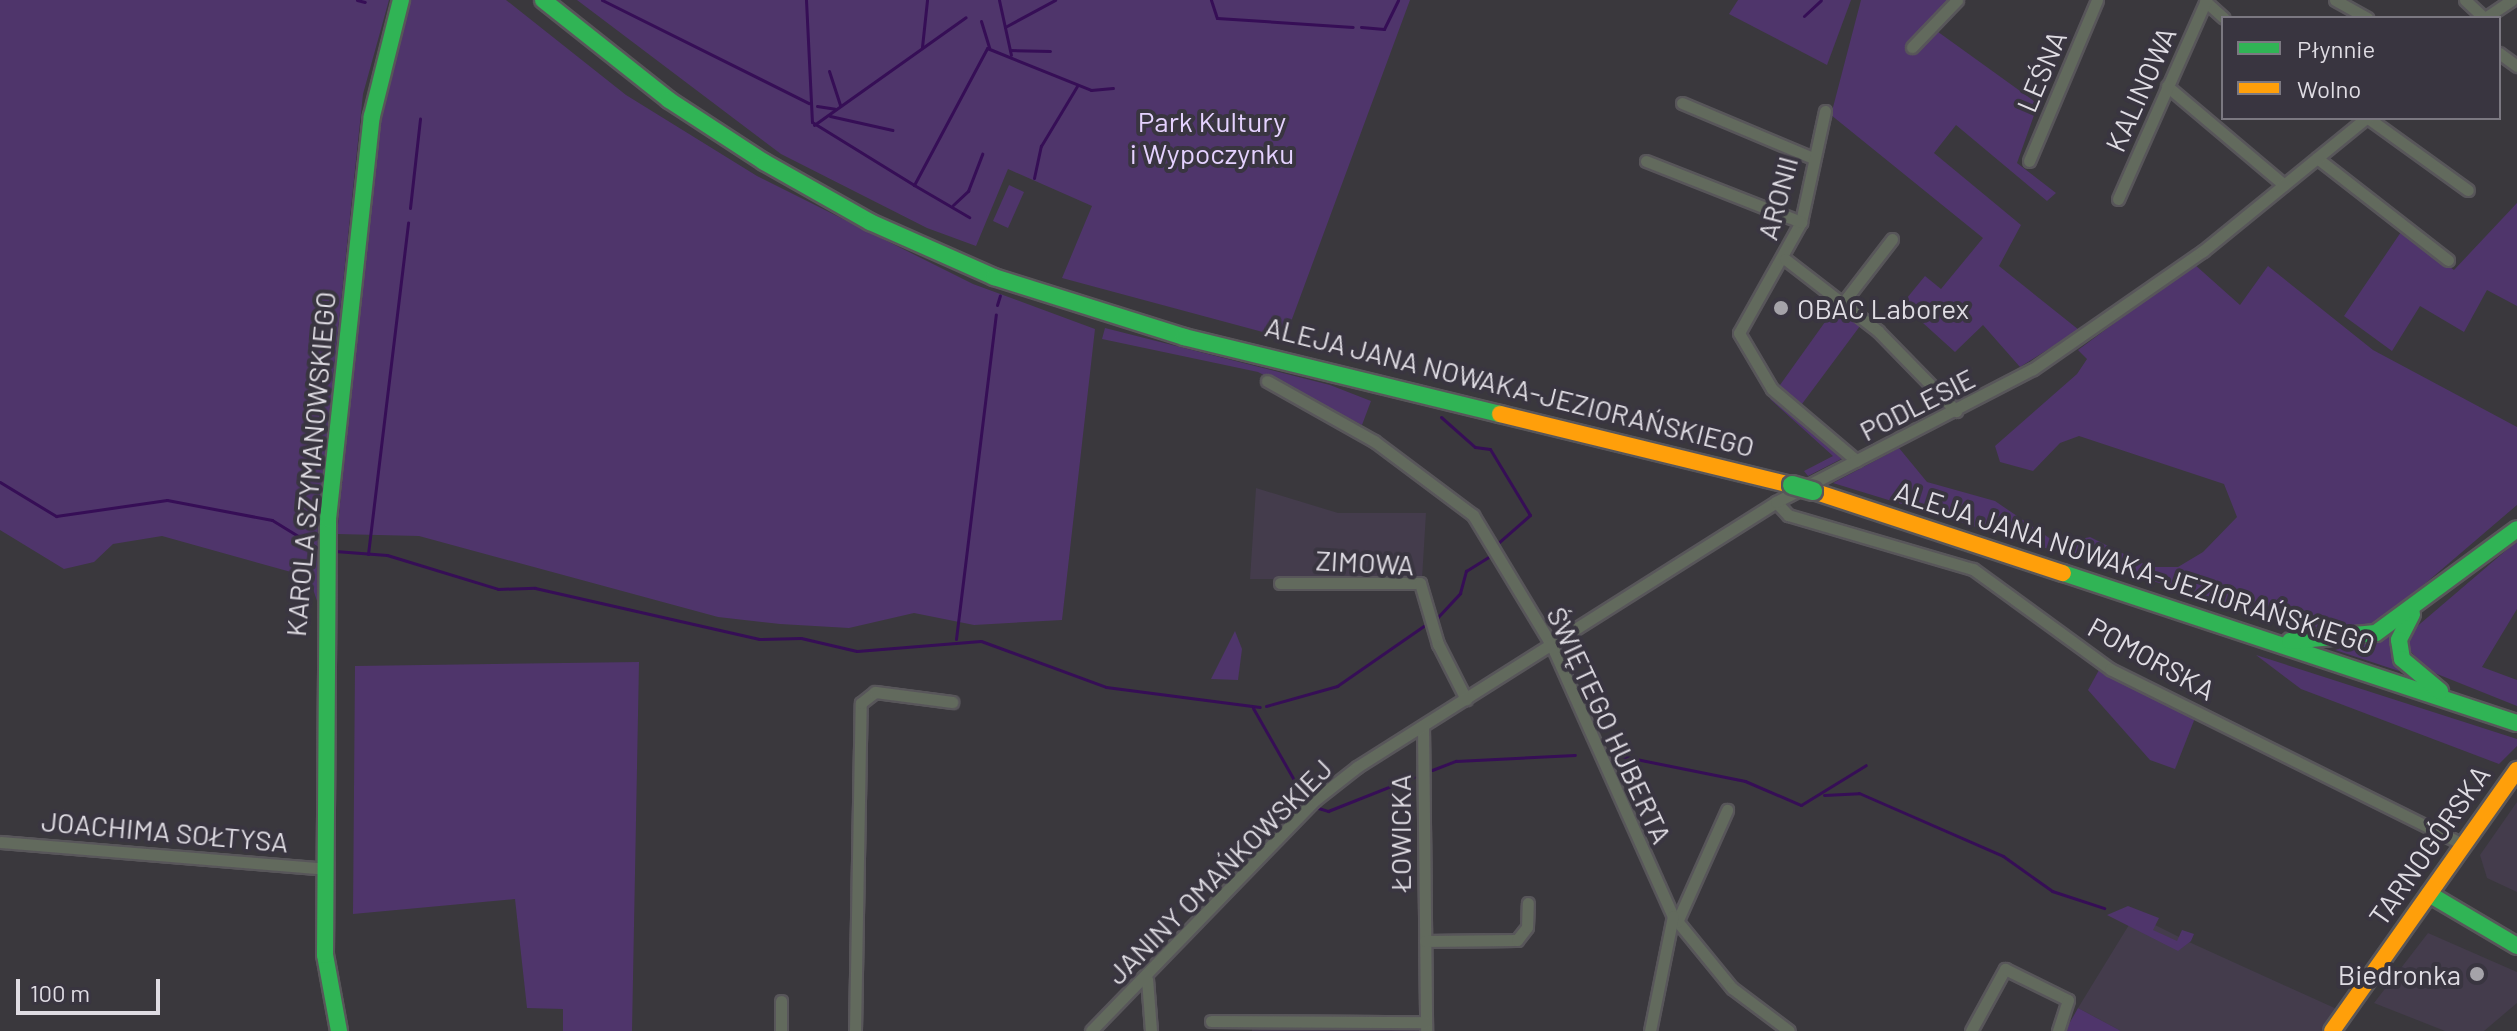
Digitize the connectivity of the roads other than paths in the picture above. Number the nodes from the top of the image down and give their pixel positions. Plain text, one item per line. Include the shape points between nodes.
1 (401, 0) edge
2 (543, 0) edge
3 (1957, 0) edge
4 (2097, 0) edge
5 (2335, 0) edge
6 (2465, 0) edge
7 (2512, 0) edge
8 (2206, 1) edge
9 (2222, 16) edge
10 (2358, 16) edge
11 (2483, 16) edge
12 (2488, 16) edge
13 (1912, 47) dead end
14 (2167, 86) junction
15 (1682, 103) dead end
16 (1825, 111) dead end
17 (2364, 120) edge
18 (2370, 120) edge
19 (1813, 158) junction
20 (2317, 158) junction
21 (1646, 161) dead end
22 (2029, 161) dead end
23 (2284, 185) junction
24 (2468, 190) dead end
25 (2118, 199) dead end
26 (1801, 222) junction
27 (1892, 239) dead end
28 (1785, 259) junction
29 (2448, 260) dead end
30 (1842, 304) junction
31 (1267, 381) dead end
32 (1956, 411) junction
33 (1857, 461) junction
34 (1776, 502) junction
35 (2517, 529) edge
36 (1280, 583) dead end
37 (2412, 614) junction
38 (2267, 640) junction
39 (1552, 646) junction
40 (1466, 699) junction
41 (952, 702) dead end
42 (2455, 702) junction
43 (2517, 723) edge
44 (1423, 726) junction
45 (2517, 770) edge
46 (1727, 810) dead end
47 (0, 842) edge
48 (2464, 845) junction
49 (326, 869) junction
50 (2429, 894) junction
51 (1528, 903) dead end
52 (1675, 919) junction
53 (1425, 941) junction
54 (2517, 946) edge
55 (1147, 979) junction
56 (781, 1001) dead end
57 (1105, 1018) junction
58 (1211, 1021) dead end
59 (1426, 1026) edge
60 (2334, 1030) edge
61 (339, 1031) edge
62 (781, 1031) edge
63 (855, 1031) edge
64 (1091, 1031) edge
65 (1107, 1031) edge
66 (1151, 1031) edge
67 (1650, 1031) edge
68 (1789, 1031) edge
69 (1971, 1031) edge
70 (2058, 1031) edge

1 - 49 main road, KAROLA SZYMANOWSKIEGO via 370,127 328,519
2 - 38 main road, ALEJA JANA NOWAKA-JEZIORAŃSKIEGO, bridge via 669,100 776,170 994,277 1184,337 1792,485
3 - 13 street
4 - 22 street, LEŚNA
5 - 10 street
6 - 11 street
7 - 12 street
8 - 9 street
8 - 14 street, KALINOWA
14 - 23 street
14 - 25 street, KALINOWA
15 - 19 street
16 - 19 street, ARONII
17 - 20 street, PODLESIE
18 - 24 street
19 - 26 street, ARONII
20 - 23 street, PODLESIE
20 - 29 street
21 - 26 street
23 - 32 street, PODLESIE via 2113,317
26 - 28 street, ARONII
27 - 30 street
28 - 30 street
28 - 33 street, ARONII via 1739,333 1759,376
30 - 32 street
31 - 39 street, ŚWIĘTEGO HUBERTA via 1458,499
32 - 33 street, PODLESIE
33 - 34 street, PODLESIE
34 - 39 street, PODLESIE
34 - 48 street, POMORSKA via 1788,515 1973,569 2110,669
35 - 37 main road
36 - 40 street, ZIMOWA via 1420,583 1438,644
37 - 38 main road via 2356,640
37 - 42 main road via 2399,640 2402,659
38 - 42 main road, ALEJA JANA NOWAKA-JEZIORAŃSKIEGO
39 - 40 street, PODLESIE
39 - 52 street, ŚWIĘTEGO HUBERTA
40 - 44 street, JANINY OMAŃKOWSKIEJ
41 - 63 street via 875,692 861,703
42 - 43 main road, ALEJA JANA NOWAKA-JEZIORAŃSKIEGO
44 - 53 street, ŁOWICKA
44 - 55 street, JANINY OMAŃKOWSKIEJ via 1315,800
45 - 48 main road, TARNOGÓRSKA
46 - 52 street, ŚWIĘTEGO HUBERTA
47 - 49 street, JOACHIMA SOŁTYSA
48 - 50 main road, TARNOGÓRSKA
49 - 61 main road, KAROLA SZYMANOWSKIEGO via 325,977
50 - 54 main road
50 - 60 main road, TARNOGÓRSKA
51 - 53 street via 1527,927 1517,940
52 - 67 street
52 - 68 street, ŚWIĘTEGO HUBERTA via 1732,988
53 - 59 street, ŁOWICKA
55 - 57 street, JANINY OMAŃKOWSKIEJ
55 - 66 street
56 - 62 street
57 - 64 street, JANINY OMAŃKOWSKIEJ
57 - 65 street
58 - 59 street
69 - 70 street via 2005,969 2068,1000

